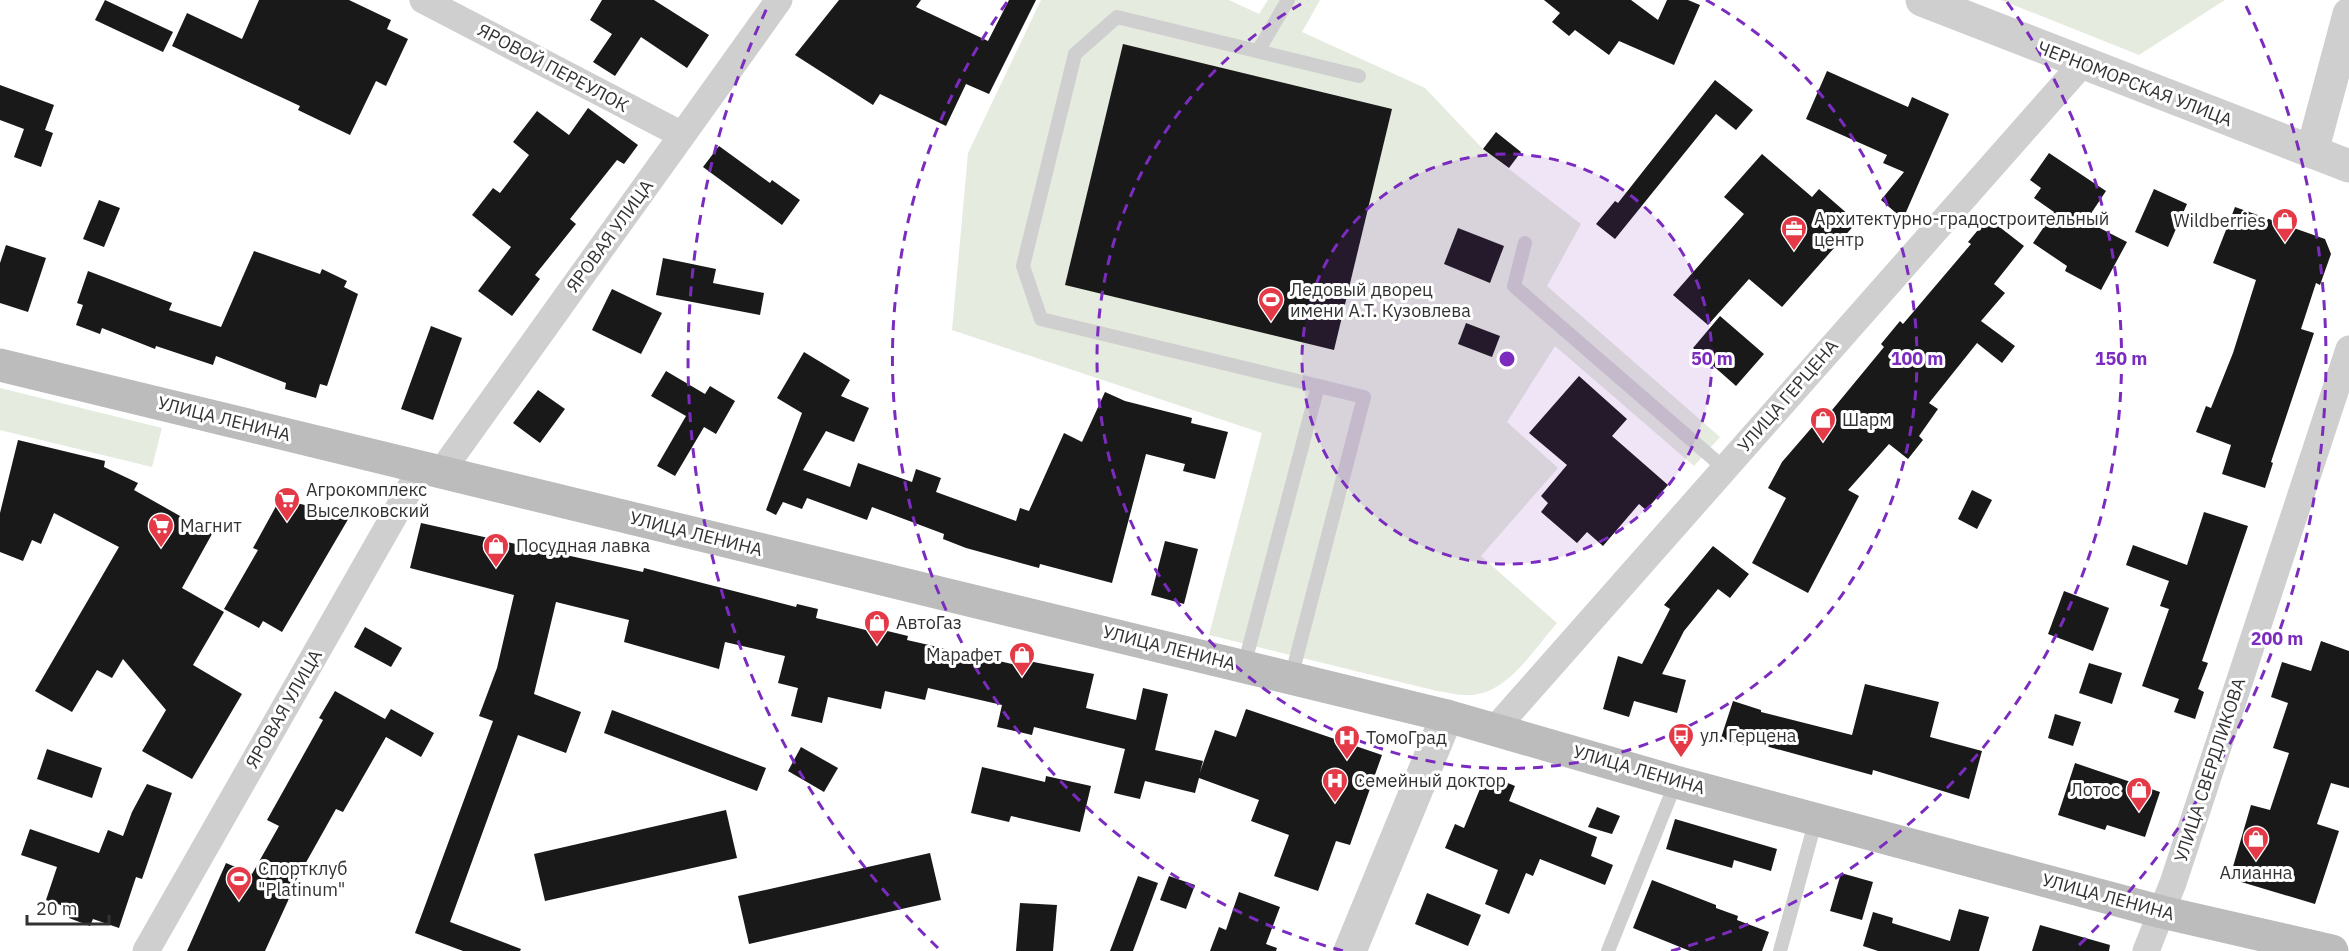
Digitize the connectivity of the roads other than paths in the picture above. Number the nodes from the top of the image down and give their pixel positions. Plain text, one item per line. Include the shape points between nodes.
1 (423, 0) edge
2 (1288, 0) edge
3 (1922, 0) edge
4 (773, 2) edge
5 (2349, 14) edge
6 (1258, 51) junction
7 (2082, 64) junction
8 (1359, 76) dead end
9 (682, 135) junction
10 (2312, 152) junction
11 (2349, 166) edge
12 (1525, 243) dead end
13 (2349, 349) edge
14 (0, 365) edge
15 (1318, 386) junction
16 (1724, 468) junction
17 (431, 469) junction
18 (1244, 666) junction
19 (1291, 678) junction
20 (1447, 716) junction
21 (1495, 729) junction
22 (1676, 782) junction
23 (1816, 819) junction
24 (2162, 912) junction
25 (146, 951) edge
26 (1350, 951) edge
27 (1608, 951) edge
28 (1780, 951) edge
29 (2146, 951) edge
30 (2332, 951) edge

1 - 9 street, ЯРОВОЙ ПЕРЕУЛОК
2 - 6 lane
3 - 7 street, ЧЕРНОМОРСКАЯ УЛИЦА
4 - 9 street, ЯРОВАЯ УЛИЦА
5 - 10 street
6 - 8 lane
6 - 15 lane via 1117,17 1075,54 1023,266 1041,319
7 - 10 street, ЧЕРНОМОРСКАЯ УЛИЦА
7 - 16 street, УЛИЦА ГЕРЦЕНА
9 - 17 street, ЯРОВАЯ УЛИЦА
10 - 11 street, ЧЕРНОМОРСКАЯ УЛИЦА
12 - 16 lane via 1514,286
13 - 24 street, УЛИЦА СВЕРДЛИКОВА
14 - 17 main road, УЛИЦА ЛЕНИНА
15 - 18 lane
15 - 19 lane via 1364,397
16 - 21 street, УЛИЦА ГЕРЦЕНА
17 - 18 main road, УЛИЦА ЛЕНИНА
17 - 25 street, ЯРОВАЯ УЛИЦА
18 - 19 main road, УЛИЦА ЛЕНИНА
19 - 20 main road, УЛИЦА ЛЕНИНА
20 - 21 main road, УЛИЦА ЛЕНИНА
20 - 26 street
21 - 22 main road, УЛИЦА ЛЕНИНА
22 - 23 main road, УЛИЦА ЛЕНИНА
22 - 27 lane
23 - 24 main road, УЛИЦА ЛЕНИНА
23 - 28 lane
24 - 29 street, УЛИЦА СВЕРДЛИКОВА
24 - 30 main road, УЛИЦА ЛЕНИНА

